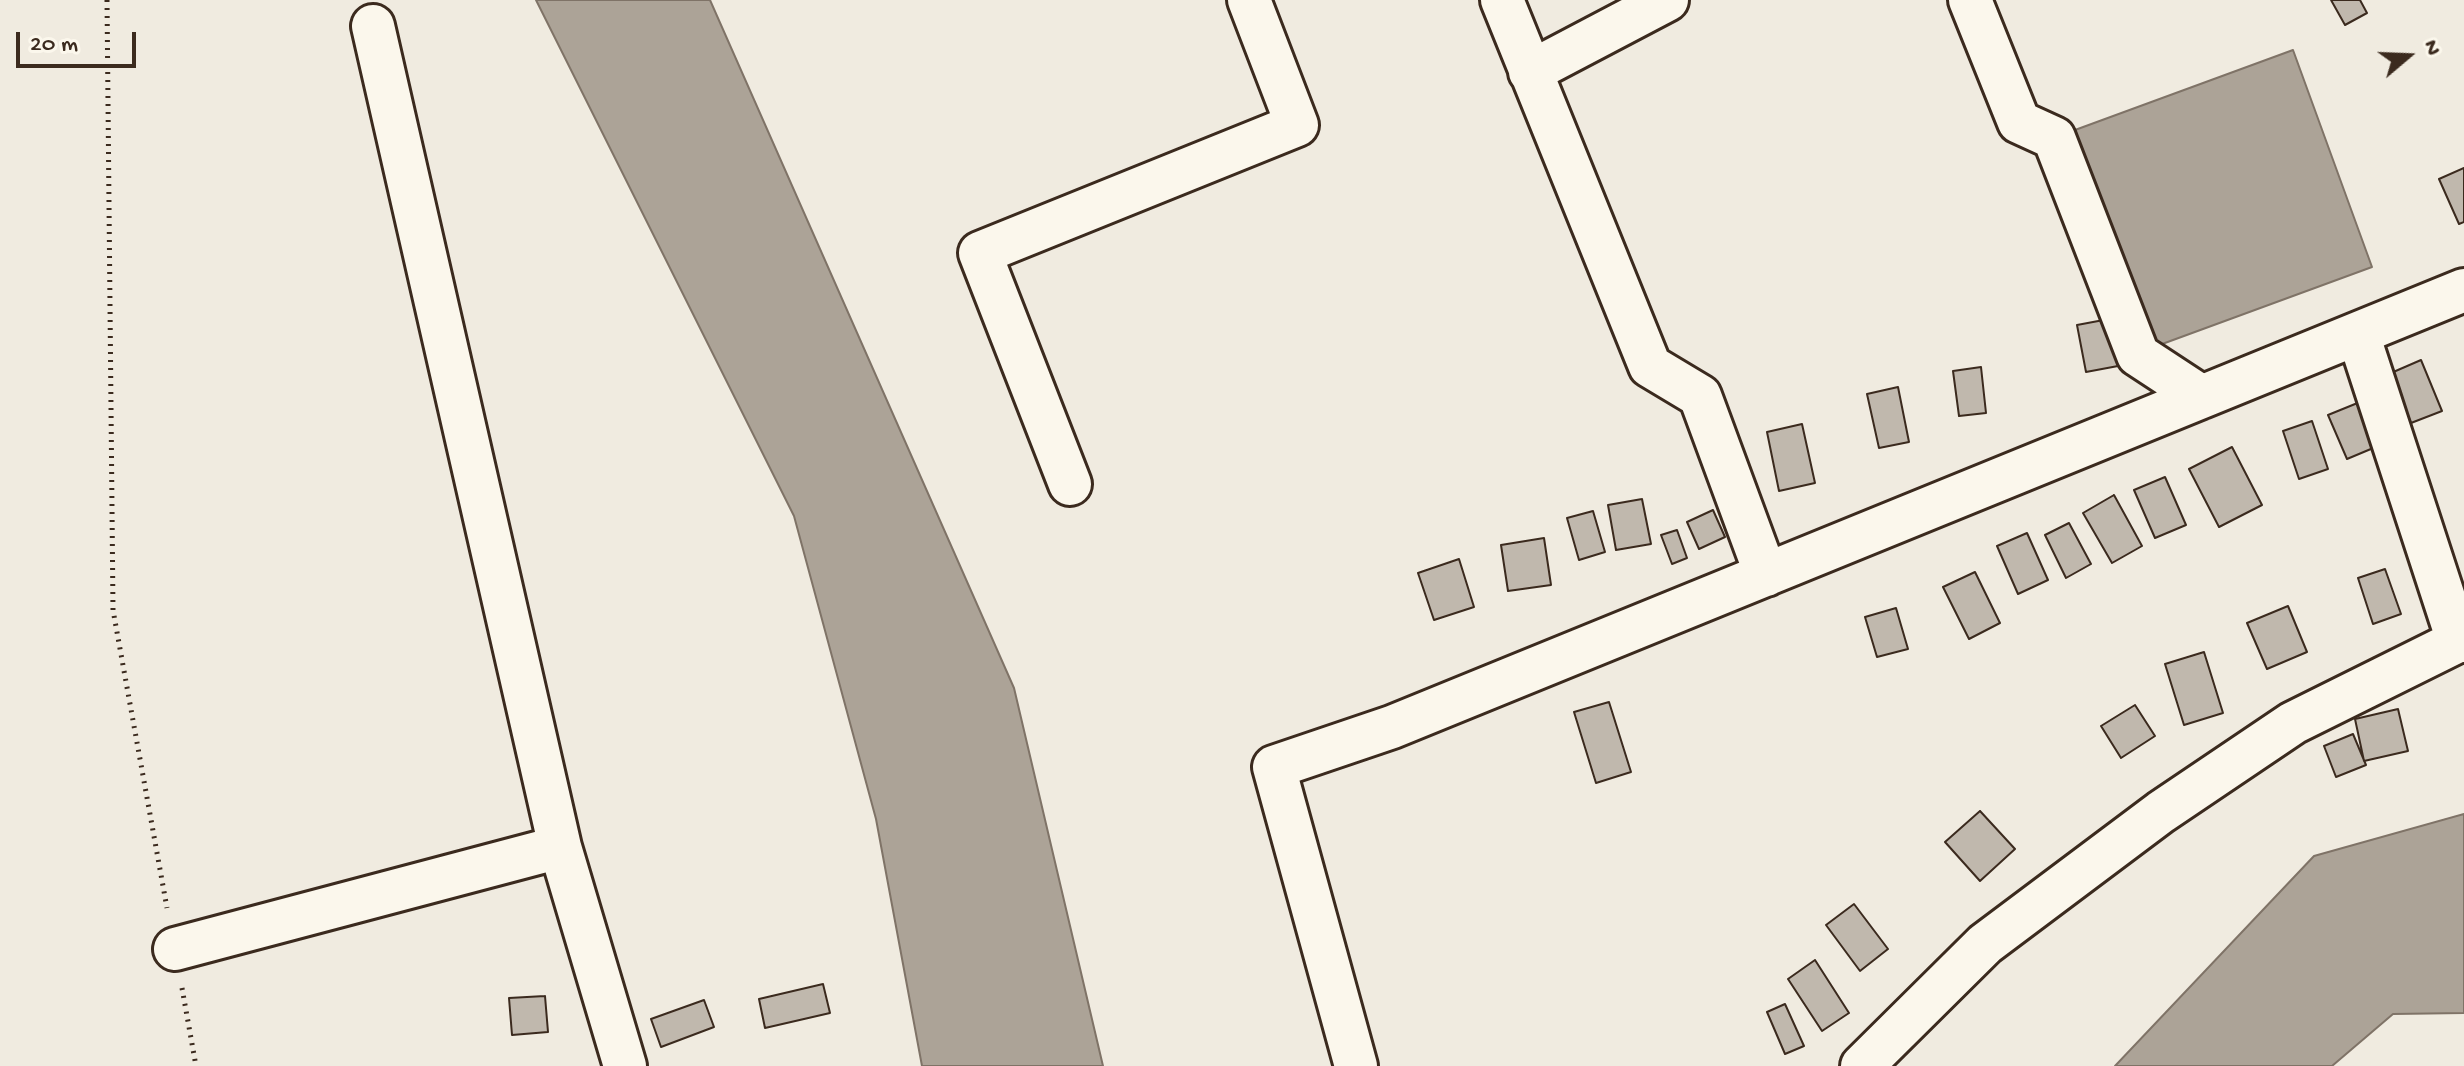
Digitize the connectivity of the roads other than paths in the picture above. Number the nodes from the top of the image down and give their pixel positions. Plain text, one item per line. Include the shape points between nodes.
1 (1249, 0) edge
2 (1502, 0) edge
3 (1667, 0) edge
4 (1970, 0) edge
5 (373, 26) dead end
6 (1530, 72) junction
7 (2464, 290) edge
8 (2358, 334) junction
9 (2202, 397) junction
10 (1070, 484) dead end
11 (1766, 575) junction
12 (2461, 641) edge
13 (560, 847) junction
14 (175, 949) road end
15 (625, 1066) edge
16 (1356, 1066) edge
17 (1862, 1066) edge

1 - 10 street via 1297,125 980,253
2 - 6 street
3 - 6 street
4 - 9 street via 2019,122 2054,138 2138,355
5 - 13 street
6 - 11 street via 1650,366 1700,396
7 - 8 street
8 - 9 street
8 - 12 street
9 - 11 street
11 - 16 street via 1392,727 1274,767
12 - 17 street via 2293,723 2161,812 1985,944
13 - 14 street
13 - 15 street

